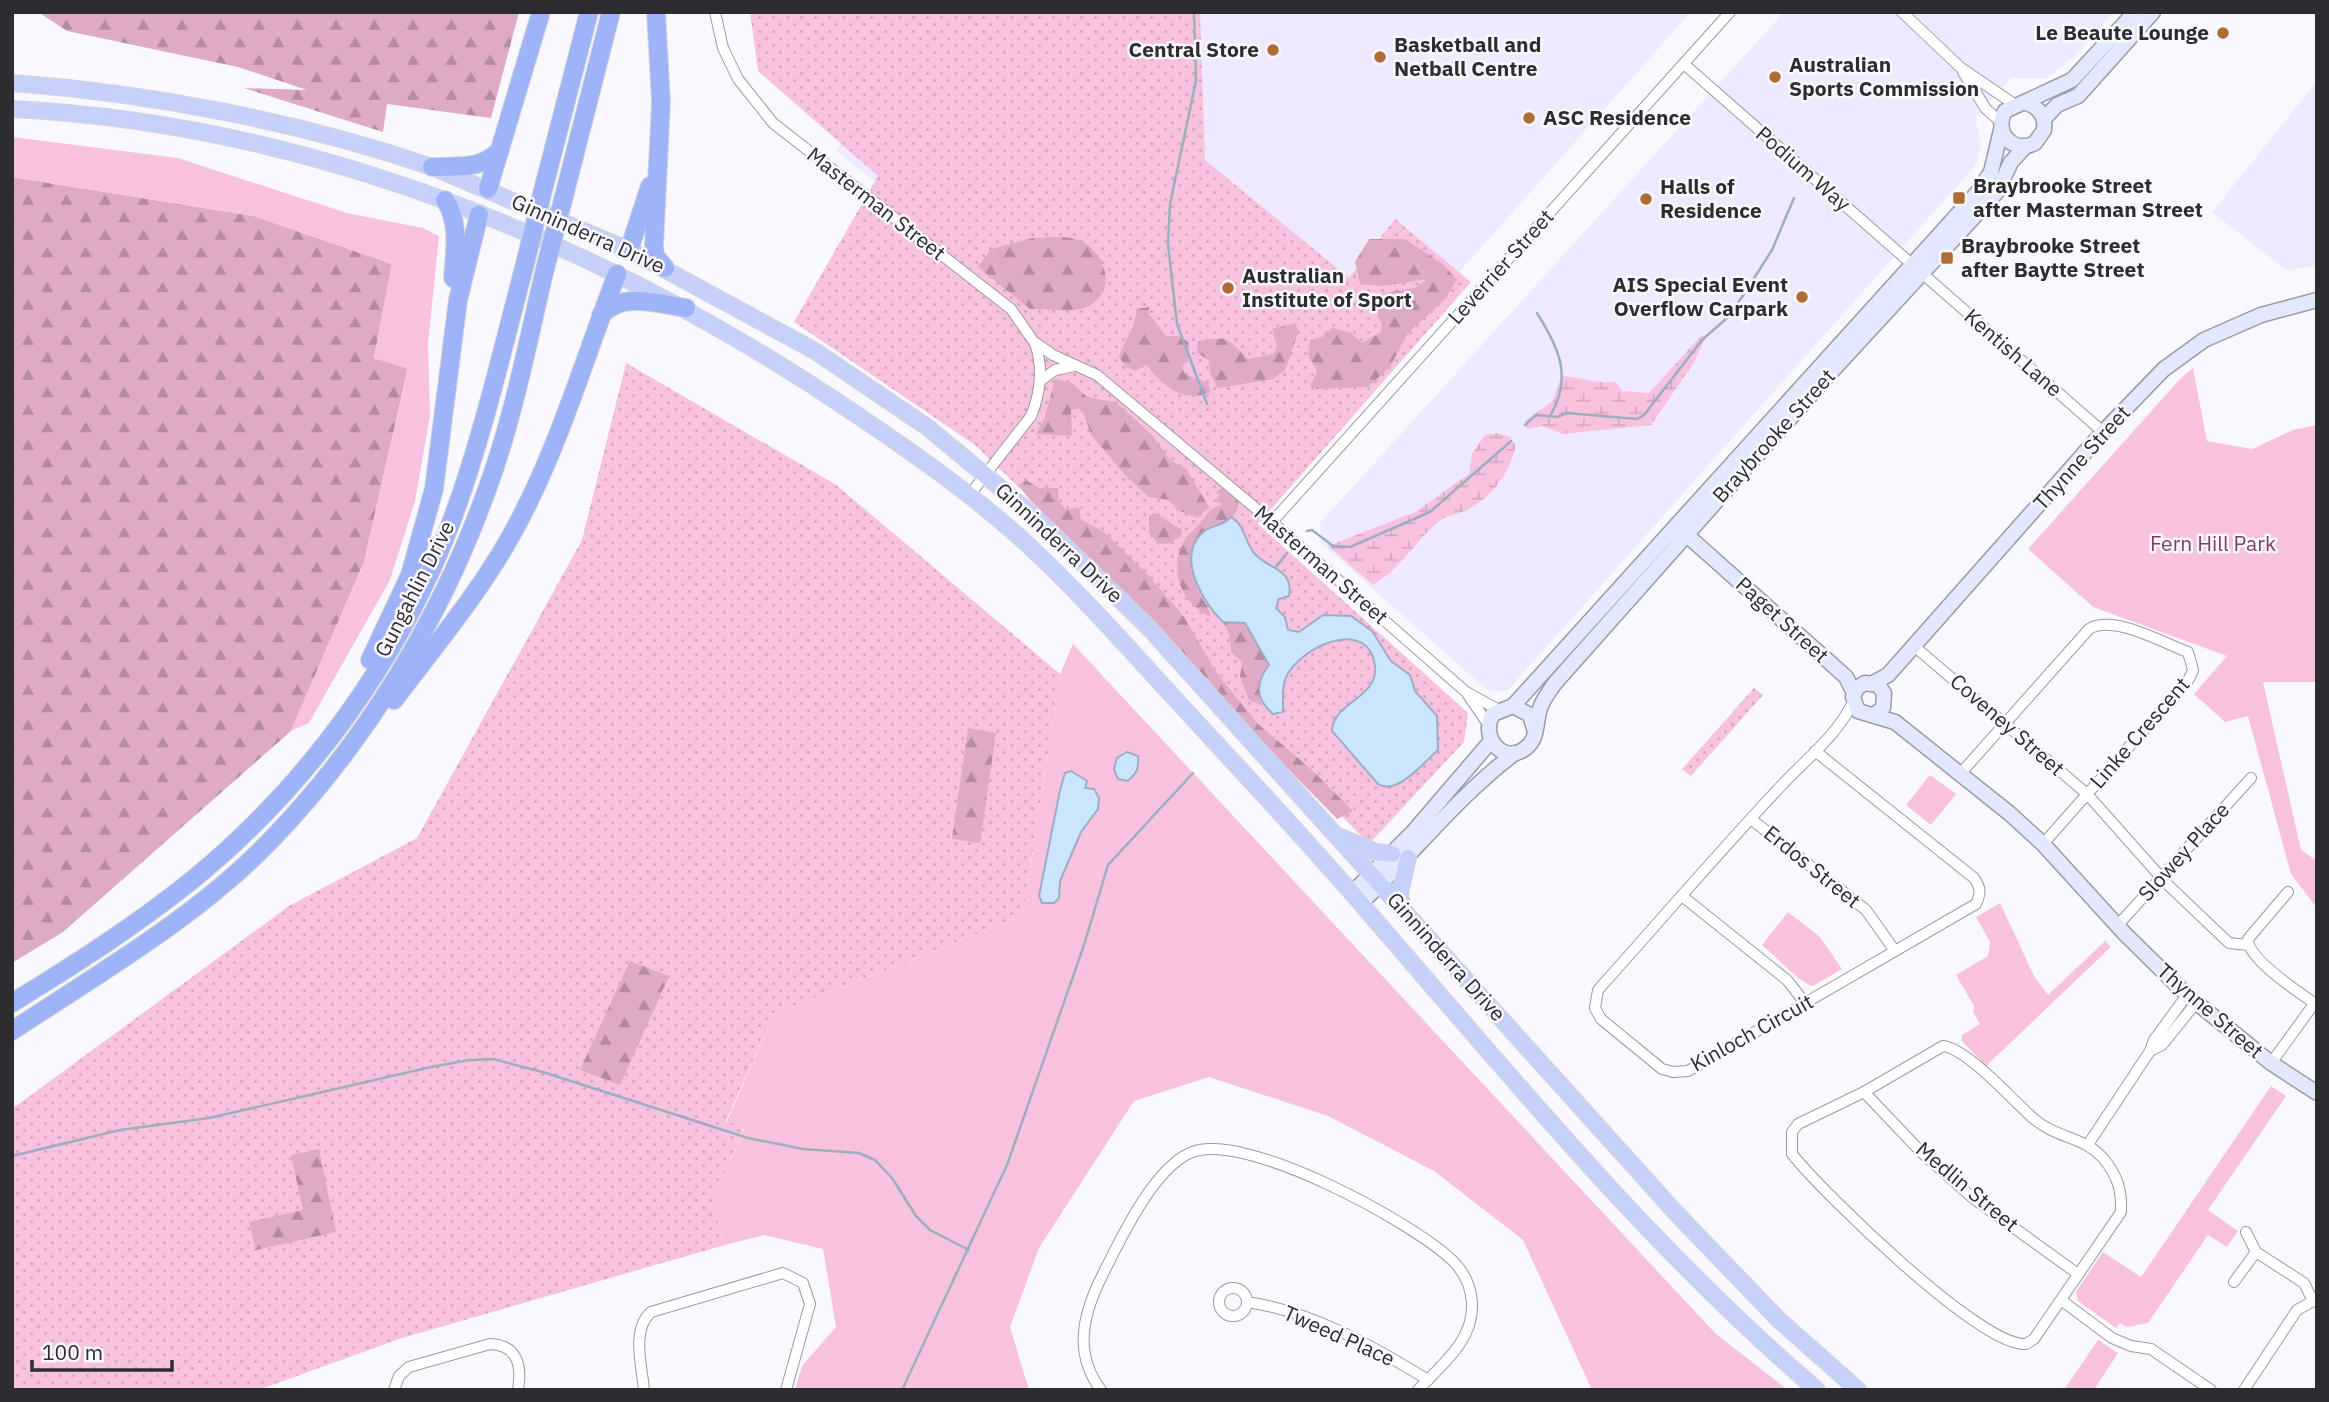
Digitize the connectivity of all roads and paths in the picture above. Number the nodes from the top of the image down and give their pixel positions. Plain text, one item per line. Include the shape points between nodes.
1 (541, 12) edge
2 (589, 12) edge
3 (611, 12) edge
4 (656, 12) edge
5 (715, 12) edge
6 (1730, 12) edge
7 (1902, 12) edge
8 (2136, 12) edge
9 (2153, 12) edge
10 (1684, 64) junction
11 (1961, 68) junction
12 (2093, 69) junction
13 (12, 83) edge
14 (2020, 104) junction
15 (12, 109) edge
16 (2044, 119) junction
17 (2001, 126) junction
18 (2025, 146) junction
19 (500, 150) junction
20 (659, 152) junction
21 (432, 167) junction
22 (488, 189) junction
23 (445, 200) junction
24 (480, 215) junction
25 (629, 250) junction
26 (665, 268) junction
27 (1917, 269) junction
28 (617, 274) junction
29 (2317, 300) edge
30 (686, 307) junction
31 (601, 315) junction
32 (1034, 342) junction
33 (449, 354) junction
34 (1074, 366) junction
35 (1040, 381) junction
36 (2104, 432) junction
37 (985, 475) junction
38 (968, 497) junction
39 (1272, 522) junction
40 (1683, 532) junction
41 (1914, 646) junction
42 (1888, 675) junction
43 (1861, 690) junction
44 (1466, 692) junction
45 (1885, 698) junction
46 (1506, 708) junction
47 (1868, 714) junction
48 (1844, 721) junction
49 (1895, 722) junction
50 (2005, 723) junction
51 (1488, 724) junction
52 (1535, 732) junction
53 (1491, 741) junction
54 (350, 750) junction
55 (1815, 751) junction
56 (1514, 753) junction
57 (1961, 773) junction
58 (2251, 778) dead end
59 (284, 792) junction
60 (2087, 794) junction
61 (1751, 819) junction
62 (1336, 835) junction
63 (2043, 844) junction
64 (1391, 854) junction
65 (1408, 858) junction
66 (2161, 877) junction
67 (1376, 880) junction
68 (2288, 892) dead end
69 (1682, 896) junction
70 (1357, 898) junction
71 (1402, 909) junction
72 (2118, 925) junction
73 (2248, 945) junction
74 (1895, 951) junction
75 (2192, 999) junction
76 (12, 1003) edge
77 (1805, 1003) junction
78 (2316, 1005) edge
79 (12, 1031) edge
80 (2271, 1063) junction
81 (1864, 1092) junction
82 (2317, 1093) edge
83 (2088, 1143) junction
84 (2246, 1232) dead end
85 (2256, 1252) junction
86 (2078, 1274) junction
87 (2234, 1282) dead end
88 (2315, 1299) edge
89 (2061, 1300) junction
90 (1247, 1302) dead end
91 (1427, 1380) junction
92 (394, 1390) edge
93 (518, 1390) edge
94 (644, 1390) edge
95 (786, 1390) edge
96 (1101, 1390) edge
97 (1418, 1390) edge
98 (1817, 1390) edge
99 (1858, 1390) edge
100 (2211, 1390) edge
101 (2244, 1390) edge

1 - 19 highway
2 - 59 highway, Gungahlin Drive, bridge via 470,467 435,560 358,700
3 - 54 highway, Gungahlin Drive, bridge via 489,485 434,610
4 - 20 highway
5 - 32 street, Masterman Street via 723,48 738,79 773,123 1011,309
6 - 10 street, Leverrier Street
7 - 11 street
8 - 12 street
9 - 12 street
10 - 27 street, Podium Way
10 - 39 street, Leverrier Street
11 - 14 street
11 - 17 street
12 - 14 street
12 - 16 street via 2078,96 2057,105
13 - 21 main road, Ginninderra Drive via 232,114
14 - 16 street via 2035,107
14 - 17 street via 2005,111
15 - 23 main road, Ginninderra Drive via 100,117 228,139 357,171
16 - 18 street via 2039,139
17 - 18 street via 2010,143
17 - 27 street, Braybrooke Street via 1991,172
18 - 27 street, Braybrooke Street via 2011,162 1997,192
19 - 21 highway via 480,164
19 - 22 highway
20 - 25 highway
20 - 26 highway via 654,245 655,256
21 - 22 main road, Ginninderra Drive
22 - 24 main road
22 - 25 main road, Ginninderra Drive
23 - 24 main road, Ginninderra Drive
23 - 33 highway via 455,224 446,332
24 - 28 main road, Ginninderra Drive
24 - 33 highway via 463,272
25 - 26 main road, Ginninderra Drive
25 - 28 main road
26 - 37 main road, Ginninderra Drive via 816,351 927,427
27 - 36 street, Kentish Lane
27 - 40 street, Braybrooke Street
28 - 30 main road, Ginninderra Drive
28 - 31 highway
29 - 36 street, Thynne Street via 2261,315 2204,340 2164,369
30 - 31 highway via 621,302
30 - 38 main road, Ginninderra Drive via 791,370 910,451
31 - 54 highway via 554,443 518,524 412,676
32 - 34 street, Masterman Street
32 - 35 street via 1040,357
33 - 59 highway via 434,489 410,575 360,678
34 - 35 street via 1055,370
34 - 39 street, Masterman Street via 1097,375
35 - 37 street via 1031,416
36 - 41 street, Thynne Street
37 - 38 street
37 - 62 main road, Ginninderra Drive via 1150,629
38 - 70 main road, Ginninderra Drive via 1025,542 1121,640
39 - 44 street, Masterman Street
40 - 43 street, Paget Street
40 - 46 street, Braybrooke Street
40 - 52 street, Braybrooke Street via 1555,683 1540,707
41 - 42 street, Thynne Street
41 - 50 street, Coveney Street
42 - 43 street, Thynne Street
42 - 45 street, Thynne Street
43 - 45 street
43 - 47 street
43 - 48 street, Kinloch Circuit
44 - 46 street, Masterman Street
44 - 51 street, Masterman Street
45 - 47 street
45 - 49 street, Thynne Street
46 - 51 street
46 - 52 street via 1530,715
47 - 48 street, Kinloch Circuit
47 - 49 street, Thynne Street
48 - 55 street, Kinloch Circuit
49 - 57 street, Thynne Street
50 - 57 street, Linke Crescent
50 - 60 street, Coveney Street
50 - 60 street, Linke Crescent via 2098,623 2113,624 2188,652 2193,670 2189,679
51 - 53 street
52 - 56 street via 1529,746
53 - 56 street via 1499,750
53 - 64 street
54 - 79 highway, Gungahlin Drive via 271,840 204,899
55 - 61 street, Kinloch Circuit
55 - 74 street, Kinloch Circuit via 1979,886 1976,904
56 - 65 street via 1489,771
57 - 63 street, Thynne Street
58 - 66 street, Slowey Place
59 - 76 highway, Gungahlin Drive via 181,889
60 - 63 street, Linke Crescent
60 - 66 street, Coveney Street
61 - 69 street, Kinloch Circuit
61 - 74 street, Erdos Street via 1866,910
62 - 64 main road
62 - 67 main road, Ginninderra Drive
63 - 72 street, Thynne Street
64 - 67 street
65 - 67 street
65 - 71 main road via 1400,892
66 - 72 street, Slowey Place
66 - 73 street, Coveney Street via 2229,943
67 - 70 street
67 - 71 main road, Ginninderra Drive
68 - 73 street via 2248,939
69 - 77 street via 1787,980
69 - 77 street, Kinloch Circuit via 1598,990 1595,1008 1601,1019 1662,1069 1688,1071
70 - 98 main road, Ginninderra Drive via 1654,1233 1758,1340
71 - 99 main road, Ginninderra Drive via 1676,1213 1778,1319
72 - 75 street, Thynne Street
73 - 78 street via 2257,959
74 - 77 street, Kinloch Circuit
75 - 80 street, Thynne Street
75 - 83 street via 2162,1045 2150,1051
78 - 80 street
80 - 82 street, Thynne Street
81 - 83 street via 1931,1051 1953,1047 2046,1129
81 - 86 street, Medlin Street via 1974,1199
81 - 89 street via 1798,1124 1792,1132 1792,1154 1803,1168 1888,1252 2007,1341 2018,1345 2034,1339
83 - 86 street via 2117,1176 2122,1212
84 - 85 street
85 - 87 street
85 - 88 street via 2304,1283
86 - 89 street
88 - 101 street via 2297,1310
89 - 100 street via 2112,1338 2151,1349
90 - 91 street, Tweed Place via 1335,1330
91 - 96 street via 1460,1345 1471,1322 1470,1289 1458,1267 1402,1226 1333,1188 1259,1158 1211,1147 1182,1157 1164,1173 1090,1302 1082,1330 1083,1349
91 - 97 street
92 - 93 street via 399,1376 410,1367 490,1344 508,1348 517,1359 521,1372
94 - 95 street via 639,1332 647,1315 659,1307 783,1273 803,1283 810,1300

